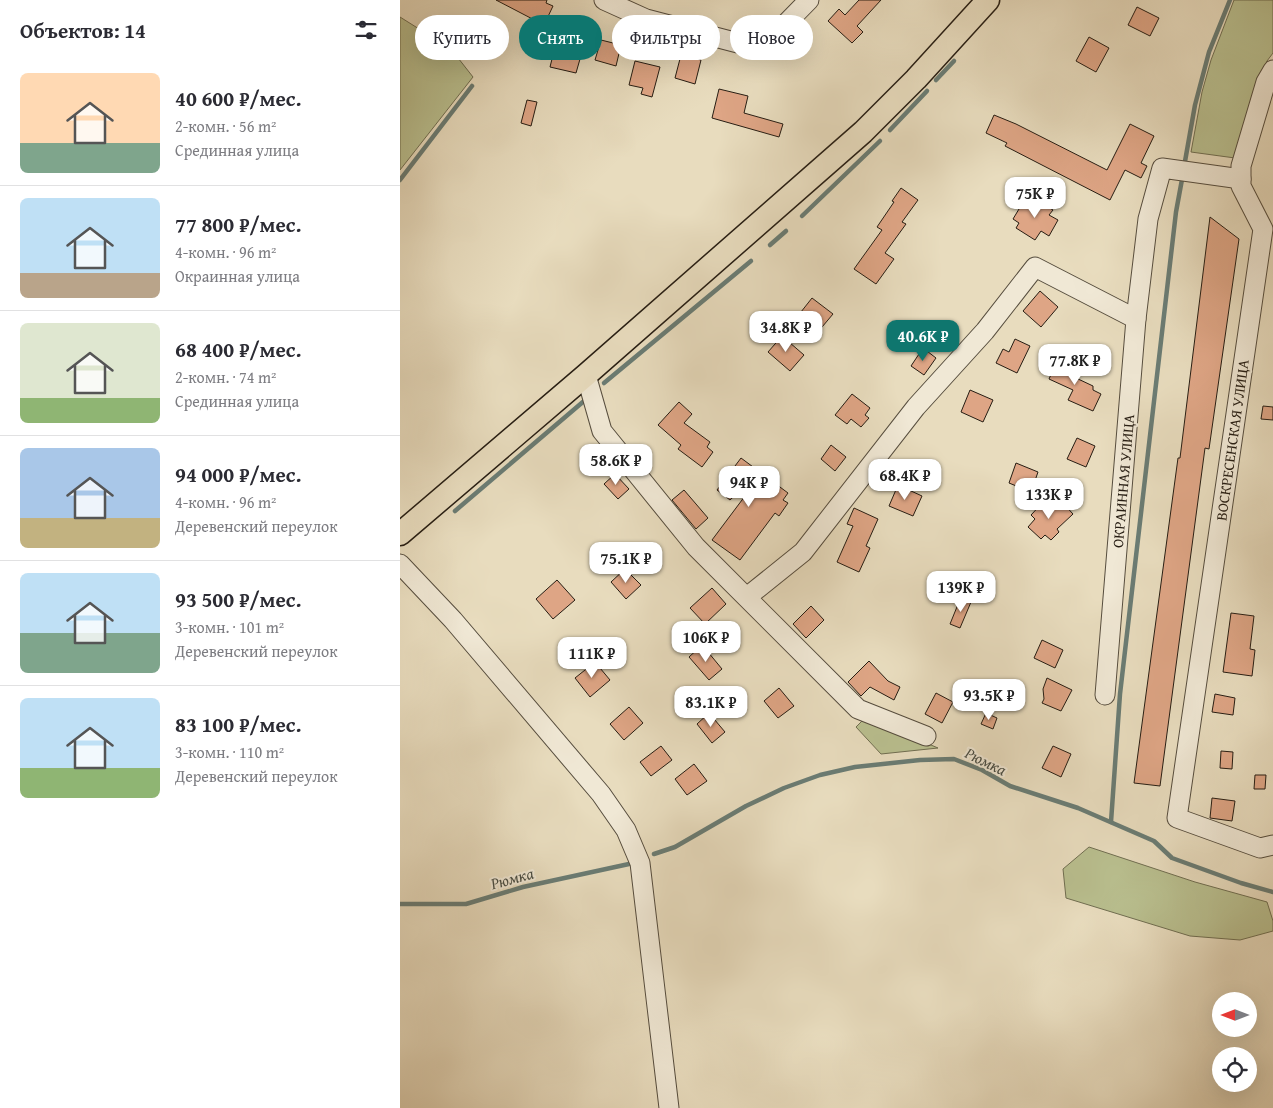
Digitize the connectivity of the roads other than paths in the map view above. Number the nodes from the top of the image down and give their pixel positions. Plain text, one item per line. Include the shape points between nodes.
1 (604, 0) edge
2 (809, 0) edge
3 (988, 0) edge
4 (1273, 70) edge
5 (1241, 179) junction
6 (1268, 232) edge
7 (1136, 319) junction
8 (586, 375) junction
9 (400, 534) edge
10 (400, 564) edge
11 (747, 597) junction
12 (1105, 695) dead end
13 (926, 736) dead end
14 (1273, 844) edge
15 (669, 1108) edge

1 - 2 street via 646,19 761,49
3 - 8 main road via 863,132
4 - 5 street, ВОСКРЕСЕНСКАЯ УЛИЦА via 1266,82 1241,166
5 - 6 street, ВОСКРЕСЕНСКАЯ УЛИЦА via 1241,186
5 - 7 street, ОКРАИННАЯ УЛИЦА via 1162,168 1148,218
6 - 14 street, ВОСКРЕСЕНСКАЯ УЛИЦА via 1177,818 1260,848
7 - 11 street via 1035,267 985,331 916,408 804,552
7 - 12 street, ОКРАИННАЯ УЛИЦА
8 - 9 main road
8 - 11 street via 602,431 696,546
10 - 15 street via 453,620 572,758 626,830 640,863
11 - 13 street via 858,709

